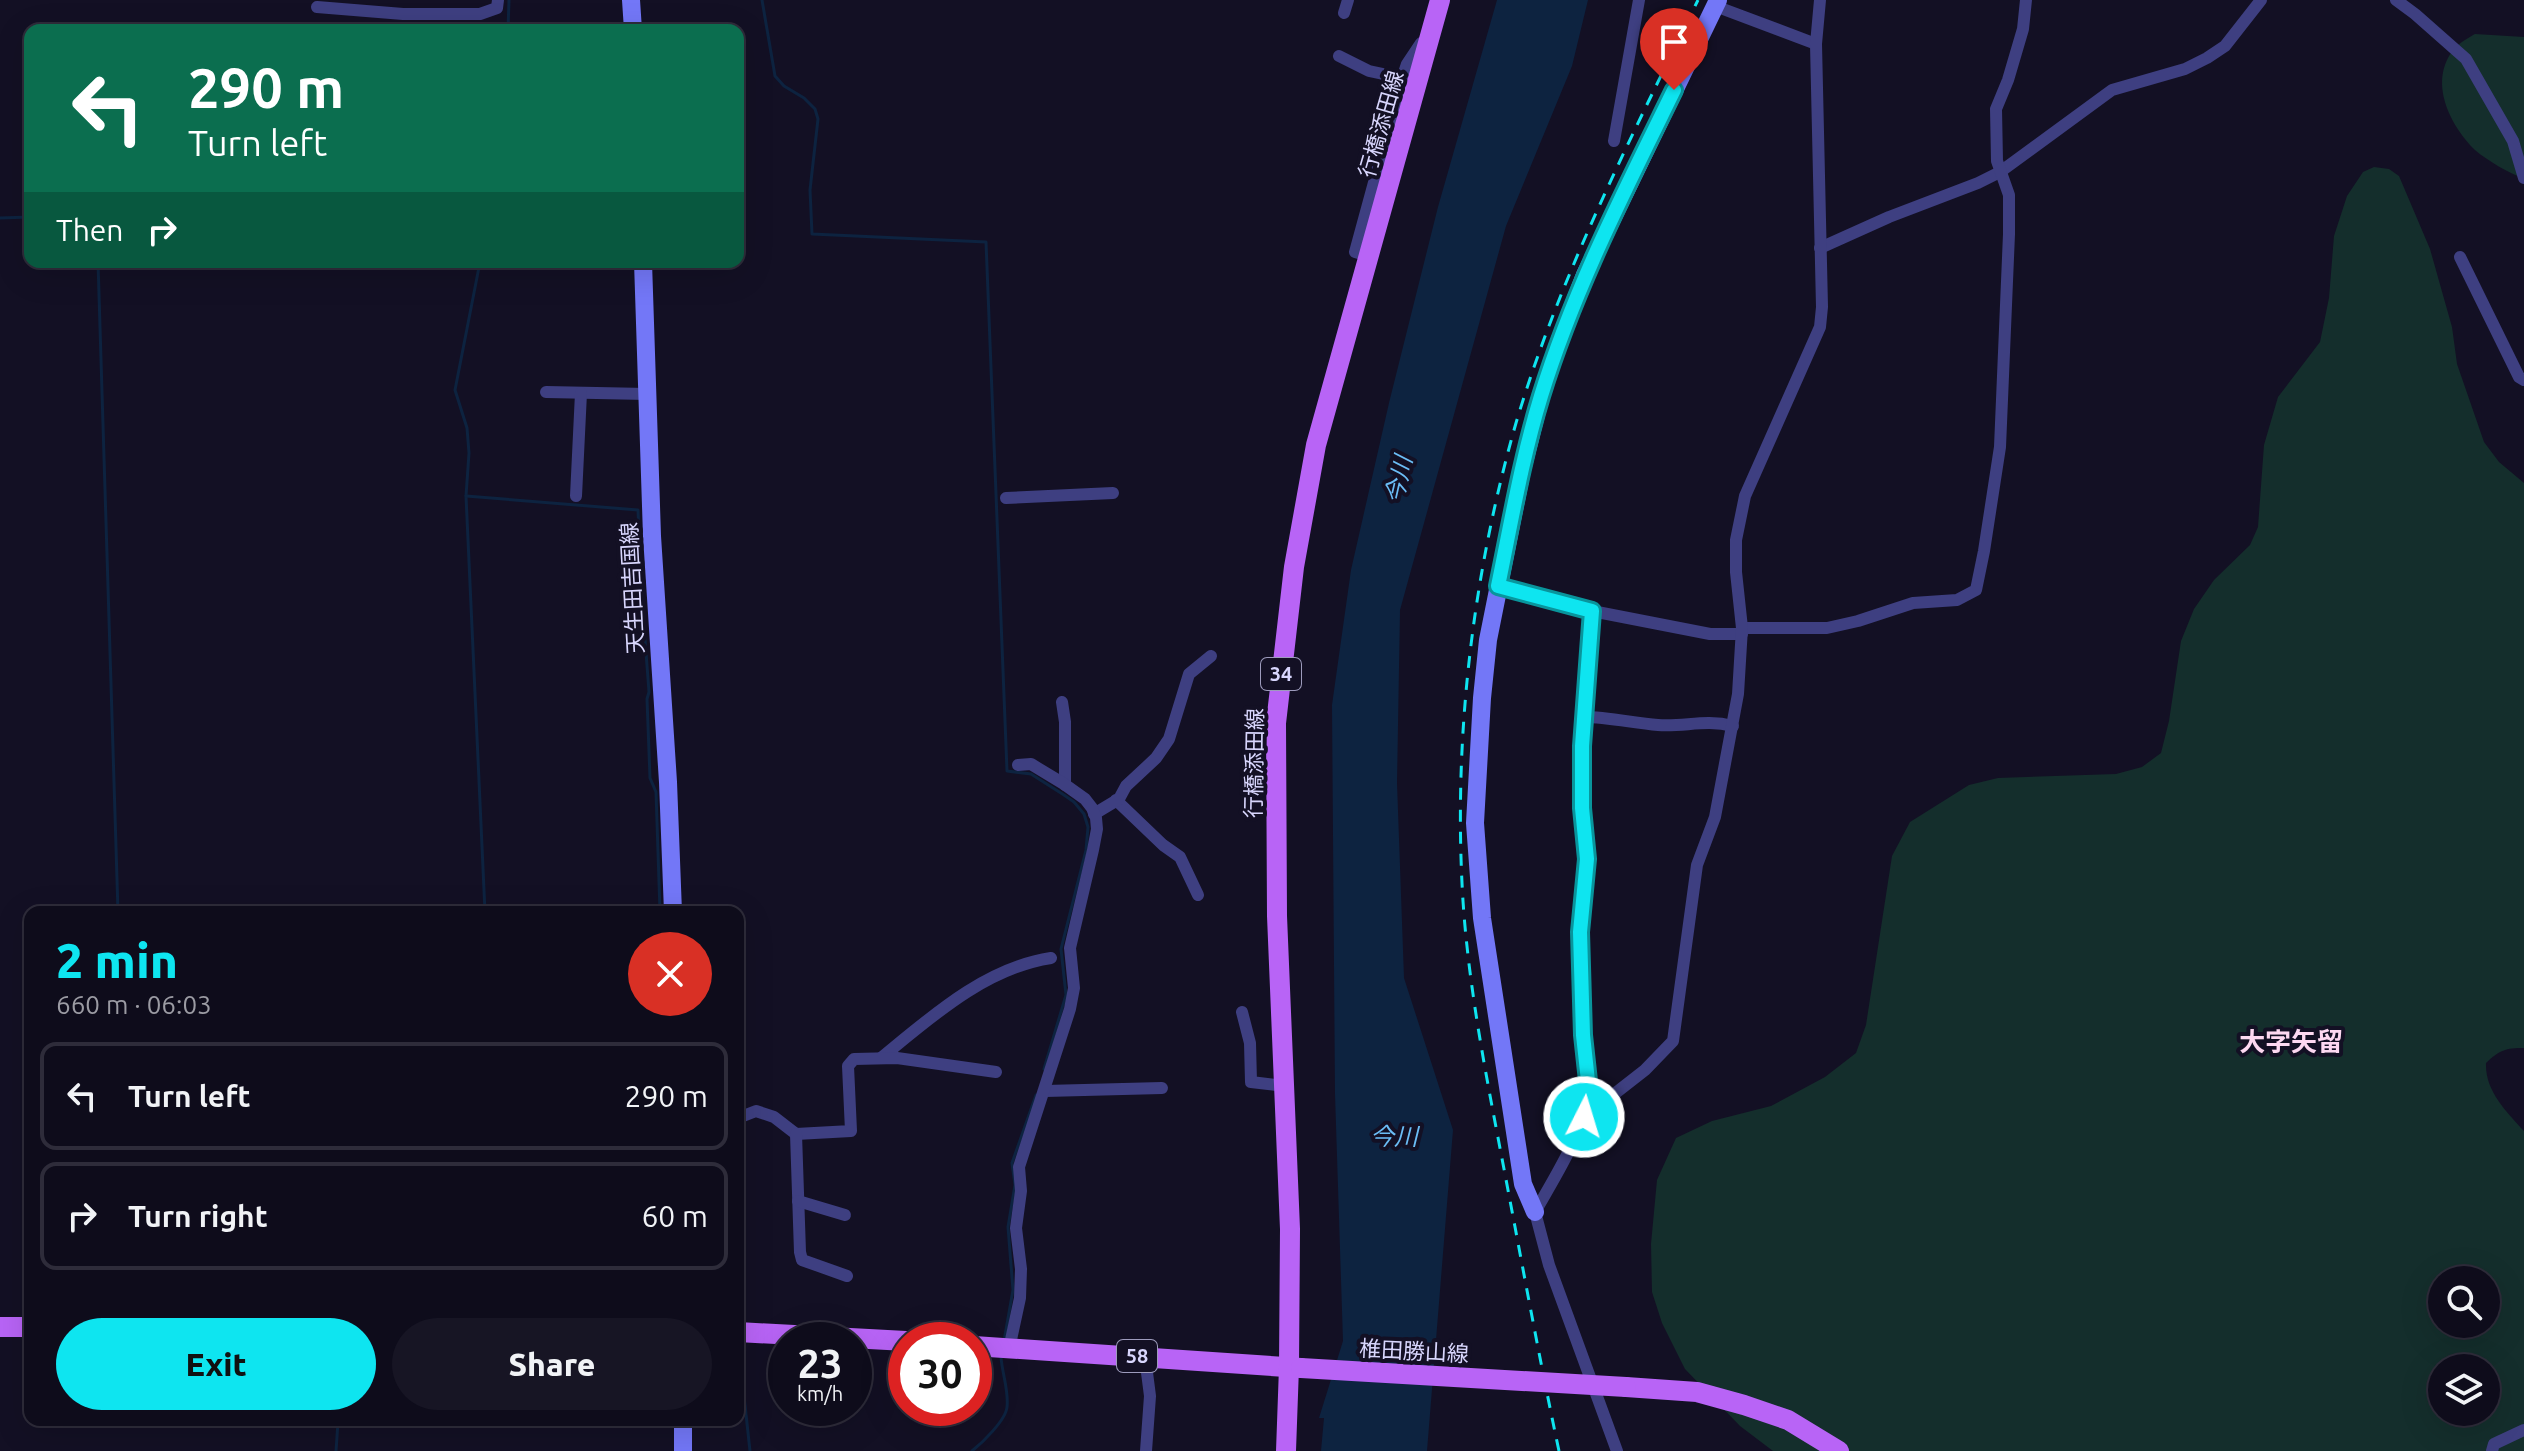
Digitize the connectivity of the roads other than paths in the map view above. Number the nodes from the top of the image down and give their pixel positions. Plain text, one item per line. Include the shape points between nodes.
1 (498, 0) edge
2 (631, 0) edge
3 (1348, 0) edge
4 (1440, 0) edge
5 (1639, 0) edge
6 (1820, 0) edge
7 (2026, 0) edge
8 (2261, 0) edge
9 (2396, 0) edge
10 (1717, 3) edge
11 (317, 7) dead end
12 (1344, 13) dead end
13 (633, 24) edge
14 (1428, 44) junction
15 (1816, 44) junction
16 (1339, 56) dead end
17 (1402, 78) junction
18 (1614, 141) dead end
19 (2000, 172) junction
20 (2524, 178) edge
21 (1820, 248) junction
22 (1369, 256) junction
23 (2460, 257) dead end
24 (643, 268) edge
25 (2524, 380) edge
26 (546, 392) dead end
27 (581, 393) junction
28 (647, 394) junction
29 (1113, 493) dead end
30 (576, 496) dead end
31 (1006, 498) dead end
32 (1498, 586) junction
33 (1592, 611) junction
34 (1742, 631) junction
35 (1211, 656) dead end
36 (1062, 702) dead end
37 (1583, 717) junction
38 (1733, 726) junction
39 (1018, 765) dead end
40 (1065, 785) junction
41 (1116, 800) junction
42 (1094, 814) junction
43 (1198, 895) dead end
44 (673, 906) edge
45 (1051, 958) dead end
46 (1242, 1012) dead end
47 (881, 1058) junction
48 (996, 1072) dead end
49 (1284, 1086) junction
50 (1162, 1088) dead end
51 (1045, 1091) junction
52 (744, 1116) edge
53 (1584, 1117) junction
54 (796, 1134) junction
55 (798, 1201) junction
56 (1535, 1212) junction
57 (845, 1215) dead end
58 (847, 1276) dead end
59 (0, 1327) edge
60 (24, 1327) edge
61 (744, 1332) edge
62 (888, 1340) edge
63 (992, 1348) edge
64 (1009, 1349) junction
65 (1145, 1357) junction
66 (1295, 1368) junction
67 (683, 1426) edge
68 (2524, 1430) edge
69 (683, 1451) edge
70 (1146, 1451) edge
71 (1286, 1451) edge
72 (1617, 1451) edge
73 (1839, 1451) edge
74 (2492, 1451) edge

1 - 11 street via 497,8 480,14
2 - 13 street
3 - 12 street
4 - 14 main road, 行橋添田線 / 34
5 - 18 street
6 - 15 street
7 - 19 street via 2023,29 1996,109
8 - 19 street via 2225,46 2185,69 2112,90
9 - 20 street via 2466,59 2513,141
10 - 15 street
10 - 32 street via 1585,275 1559,342 1540,399
14 - 17 street via 1421,43
14 - 22 main road, 行橋添田線 / 34
15 - 21 street
16 - 17 street via 1369,71
17 - 22 street via 1355,252
19 - 21 street
19 - 34 street via 2009,195 2000,447 1976,590 1957,600 1913,603 1827,628
21 - 34 street via 1820,327 1740,513 1736,572
22 - 49 main road, 行橋添田線 / 34 via 1316,445 1294,567 1276,723
23 - 25 street
24 - 28 street, 天生田吉国線
26 - 27 street
27 - 28 street
27 - 30 street
28 - 44 street, 天生田吉国線
29 - 31 street
32 - 33 street
32 - 56 street via 1482,698 1475,823 1482,918 1523,1184
33 - 34 street via 1710,634
33 - 37 street
34 - 38 street
35 - 41 street via 1189,674 1169,739
36 - 40 street
37 - 38 street
37 - 53 street via 1587,859 1580,932 1588,1081
38 - 53 street via 1715,817 1697,865 1673,1041 1613,1095 1595,1119
39 - 40 street via 1031,764
40 - 42 street via 1085,799
41 - 42 street
41 - 43 street via 1180,857
42 - 51 street via 1097,829 1070,948 1074,988
45 - 47 street via 994,975
46 - 49 street via 1251,1082
47 - 48 street
47 - 54 street via 854,1059 848,1066 851,1131
49 - 66 main road, 行橋添田線 / 34
50 - 51 street
51 - 64 street via 1019,1167 1020,1298
52 - 54 street via 766,1112
53 - 56 street
54 - 55 street
55 - 57 street
55 - 58 street via 802,1260
56 - 72 street
59 - 60 main road
61 - 62 main road
63 - 64 main road, 椎田勝山線 / 58
64 - 65 main road, 椎田勝山線 / 58
65 - 66 main road, 椎田勝山線 / 58
65 - 70 street via 1150,1396
66 - 71 main road, 行橋添田線 / 34
66 - 73 main road, 椎田勝山線 / 58, bridge via 1697,1392 1788,1420
67 - 69 street
68 - 74 street via 2494,1444

